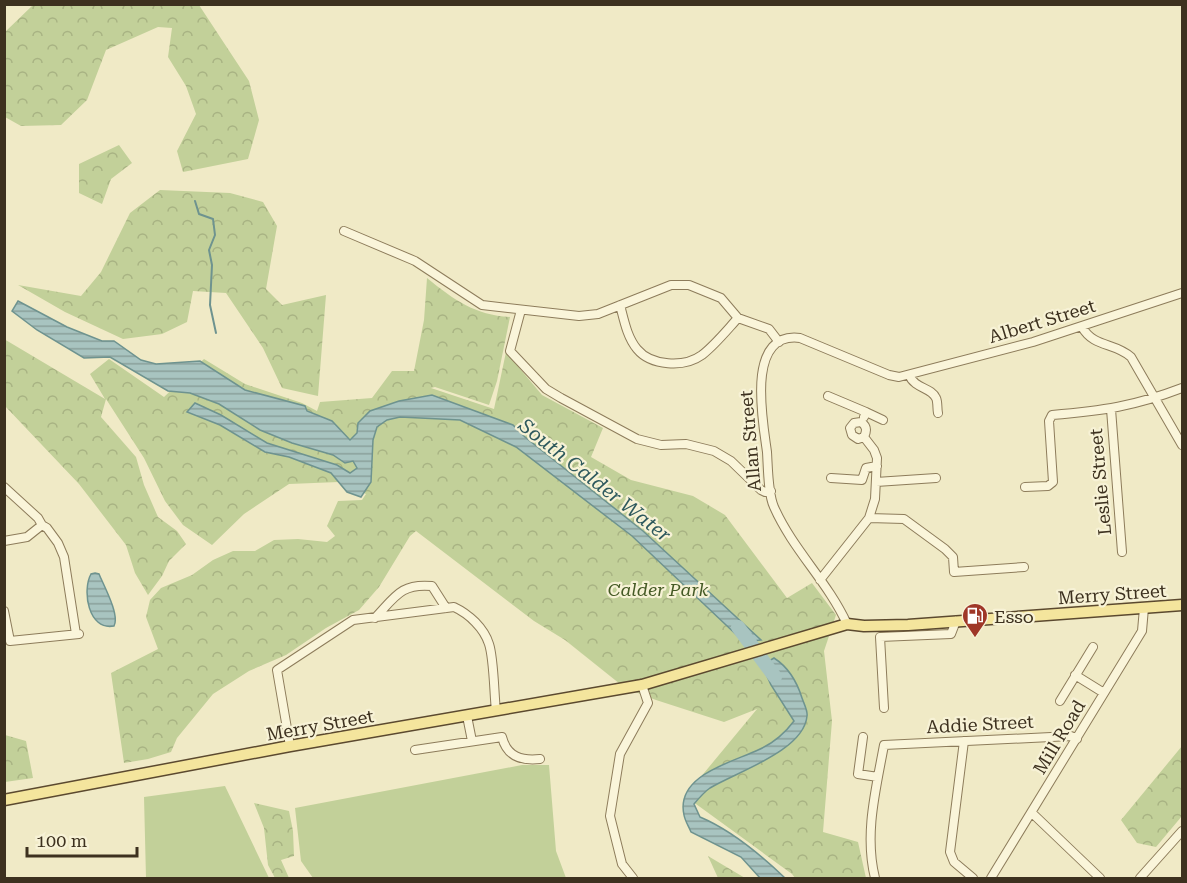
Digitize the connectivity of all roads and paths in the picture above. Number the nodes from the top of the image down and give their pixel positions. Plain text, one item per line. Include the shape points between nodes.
1 (344, 231) dead end
2 (1182, 293) edge
3 (620, 305) junction
4 (521, 310) junction
5 (738, 318) junction
6 (1082, 327) junction
7 (779, 342) junction
8 (909, 375) junction
9 (1182, 388) edge
10 (828, 396) dead end
11 (1156, 398) junction
12 (1111, 409) junction
13 (866, 412) junction
14 (938, 413) dead end
15 (883, 420) dead end
16 (861, 422) junction
17 (864, 437) junction
18 (1182, 445) edge
19 (877, 466) junction
20 (831, 478) dead end
21 (936, 478) dead end
22 (876, 482) junction
23 (4, 487) edge
24 (1025, 487) dead end
25 (771, 491) junction
26 (869, 518) junction
27 (42, 525) junction
28 (4, 541) edge
29 (1122, 552) dead end
30 (1024, 567) dead end
31 (820, 580) junction
32 (1182, 605) edge
33 (446, 608) junction
34 (1144, 608) junction
35 (4, 610) edge
36 (375, 618) junction
37 (956, 621) junction
38 (847, 624) junction
39 (1093, 647) dead end
40 (1075, 675) junction
41 (642, 685) junction
42 (1104, 693) junction
43 (1059, 702) dead end
44 (884, 708) dead end
45 (495, 711) junction
46 (467, 716) junction
47 (863, 737) dead end
48 (1077, 739) junction
49 (472, 741) junction
50 (964, 741) junction
51 (290, 746) junction
52 (415, 750) dead end
53 (540, 759) dead end
54 (878, 777) junction
55 (4, 800) edge
56 (1032, 813) junction
57 (1182, 831) edge
58 (633, 879) edge
59 (875, 879) edge
60 (973, 879) edge
61 (991, 879) edge
62 (1100, 879) edge
63 (1140, 879) edge

1 - 4 street via 415,261 482,305
2 - 6 street, Albert Street
3 - 4 street via 579,316
3 - 5 street via 671,285 689,285 721,298
3 - 5 street via 638,350 674,364 703,355
4 - 25 street via 510,351 546,389 637,439 714,451 731,461 761,490
5 - 7 street via 769,329
6 - 8 street, Albert Street
6 - 11 street via 1088,338 1131,357
7 - 8 street via 800,338 889,375
7 - 25 street, Allan Street via 767,356 761,384
8 - 14 street via 912,383 934,394
9 - 11 street
10 - 13 street
11 - 12 street
11 - 18 street
12 - 24 street via 1052,415 1049,421 1053,482 1048,486
12 - 29 street, Leslie Street
13 - 15 street
13 - 16 street
16 - 17 street via 866,428
16 - 17 street via 854,423 850,433 858,439
17 - 19 street via 874,450
19 - 20 street via 866,468 862,480
19 - 22 street
21 - 22 street
22 - 26 street
23 - 27 street
25 - 31 street, Allan Street via 772,504 791,541
26 - 30 street via 904,519 953,557 954,572
26 - 31 street
27 - 28 street via 27,537
27 - 35 street via 51,532 64,557 78,634 10,641
31 - 38 street, Allan Street
32 - 34 main road, Merry Street
33 - 36 street
33 - 36 street via 432,586 415,584 400,592
33 - 45 street via 463,612 477,624 489,644
34 - 37 main road, Merry Street
34 - 42 street, Mill Road via 1142,631
36 - 51 street via 353,620 277,670
37 - 38 main road, Merry Street
37 - 44 street via 951,634 880,637
38 - 41 main road, Merry Street
39 - 40 street
40 - 42 street
40 - 43 street
41 - 45 main road, Merry Street
41 - 58 street via 648,703 621,754 610,816 622,864
42 - 48 street, Mill Road
45 - 46 main road, Merry Street
46 - 49 street
46 - 51 main road, Merry Street
47 - 54 street via 858,774
48 - 50 street, Addie Street via 1071,736
48 - 56 street, Mill Road
49 - 52 street
49 - 53 street via 502,737 516,756
50 - 54 street, Addie Street via 884,745
50 - 60 street via 950,852 954,862
51 - 55 main road, Merry Street
54 - 59 street via 871,815 870,860
56 - 61 street, Mill Road
56 - 62 street
57 - 63 street

